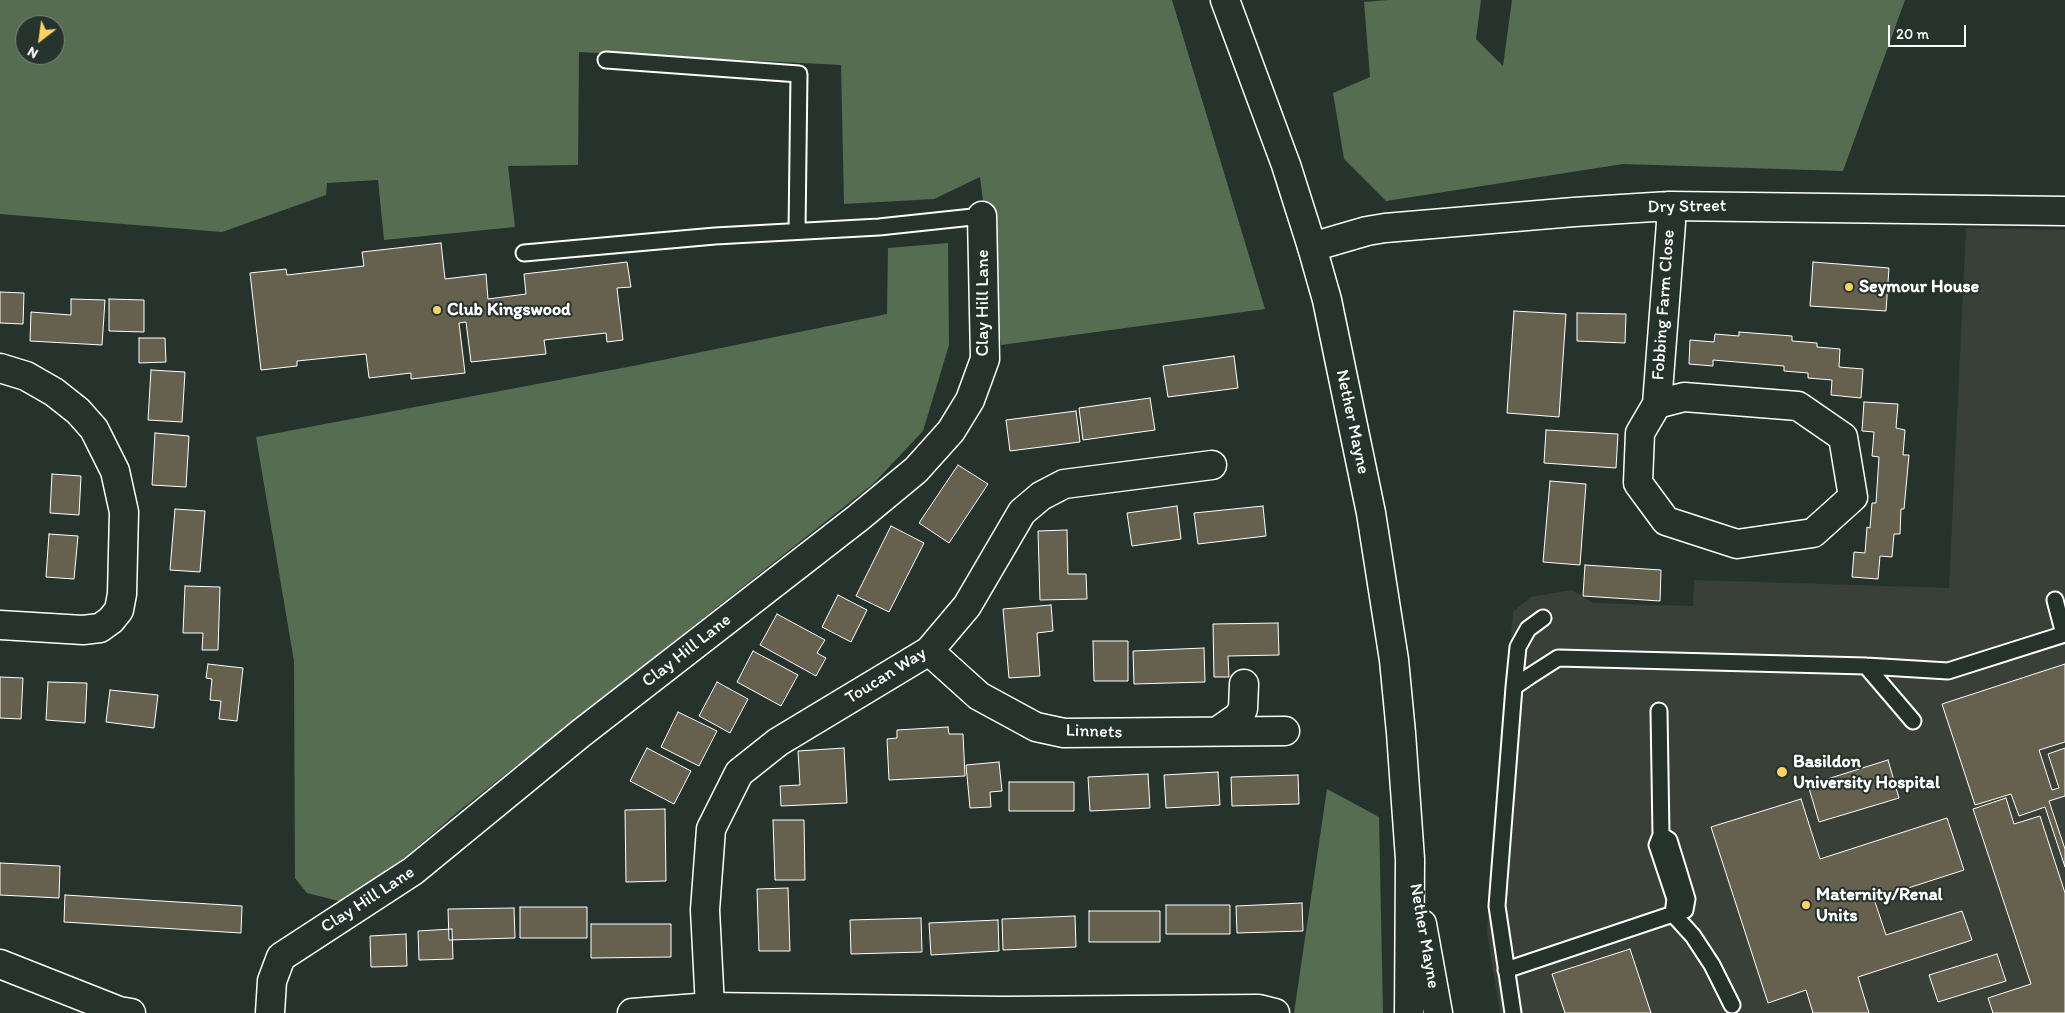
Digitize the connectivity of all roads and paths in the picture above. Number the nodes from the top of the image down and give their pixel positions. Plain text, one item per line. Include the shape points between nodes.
1 (1225, 0) edge
2 (606, 60) dead end
3 (1669, 206) junction
4 (2065, 211) edge
5 (982, 216) joint
6 (797, 231) junction
7 (1312, 247) junction
8 (524, 253) dead end
9 (0, 368) edge
10 (1656, 404) junction
11 (1212, 465) dead end
12 (2055, 600) dead end
13 (1543, 618) dead end
14 (0, 625) edge
15 (2065, 634) edge
16 (929, 651) junction
17 (1866, 666) junction
18 (1244, 684) dead end
19 (1514, 687) junction
20 (1659, 711) dead end
21 (1913, 722) dead end
22 (1218, 731) junction
23 (1285, 732) dead end
24 (1410, 859) junction
25 (1673, 914) junction
26 (0, 964) edge
27 (1506, 970) junction
28 (1732, 1005) dead end
29 (710, 1007) junction
30 (1267, 1011) edge
31 (123, 1012) edge
32 (1002, 1012) edge
33 (270, 1013) edge
34 (632, 1013) edge
35 (1408, 1013) edge
36 (1438, 1013) edge
37 (1513, 1013) edge

1 - 7 street, Nether Mayne via 1286,165
2 - 6 lane via 799,74
3 - 4 street, Dry Street
3 - 7 street, Dry Street via 1385,228
3 - 10 street, Fobbing Farm Close
5 - 6 lane via 879,227
5 - 33 street, Clay Hill Lane via 985,359 970,400 951,431 916,470 858,518 580,734 414,871 281,957 272,981
6 - 8 lane
7 - 24 street, Nether Mayne via 1327,300 1371,513 1394,660
9 - 14 street via 26,376 54,392 94,429 115,471 124,512 122,594 119,610 111,620 100,628 83,630
10 - 10 street, Fobbing Farm Close via 1684,397 1798,406 1843,437 1853,496 1813,533 1737,544 1666,521 1638,483 1640,433
11 - 16 street, Toucan Way via 1064,484 1041,496 1022,512 967,606
12 - 15 lane
13 - 19 lane via 1528,629 1518,647
15 - 17 lane via 1948,671
16 - 22 street, Linnets via 979,696 1036,726 1064,733
16 - 29 street, Toucan Way via 778,742 739,773 711,830 706,910
17 - 19 lane via 1558,658
17 - 21 lane
18 - 22 street via 1243,708 1238,717
19 - 27 lane via 1497,906
20 - 25 lane via 1661,835 1657,845 1675,899
22 - 23 street, Linnets
24 - 35 street, Nether Mayne
24 - 36 street, Nether Mayne
25 - 27 lane
25 - 28 lane via 1694,936
26 - 31 street
27 - 37 lane
29 - 32 street
29 - 34 street
30 - 32 street

